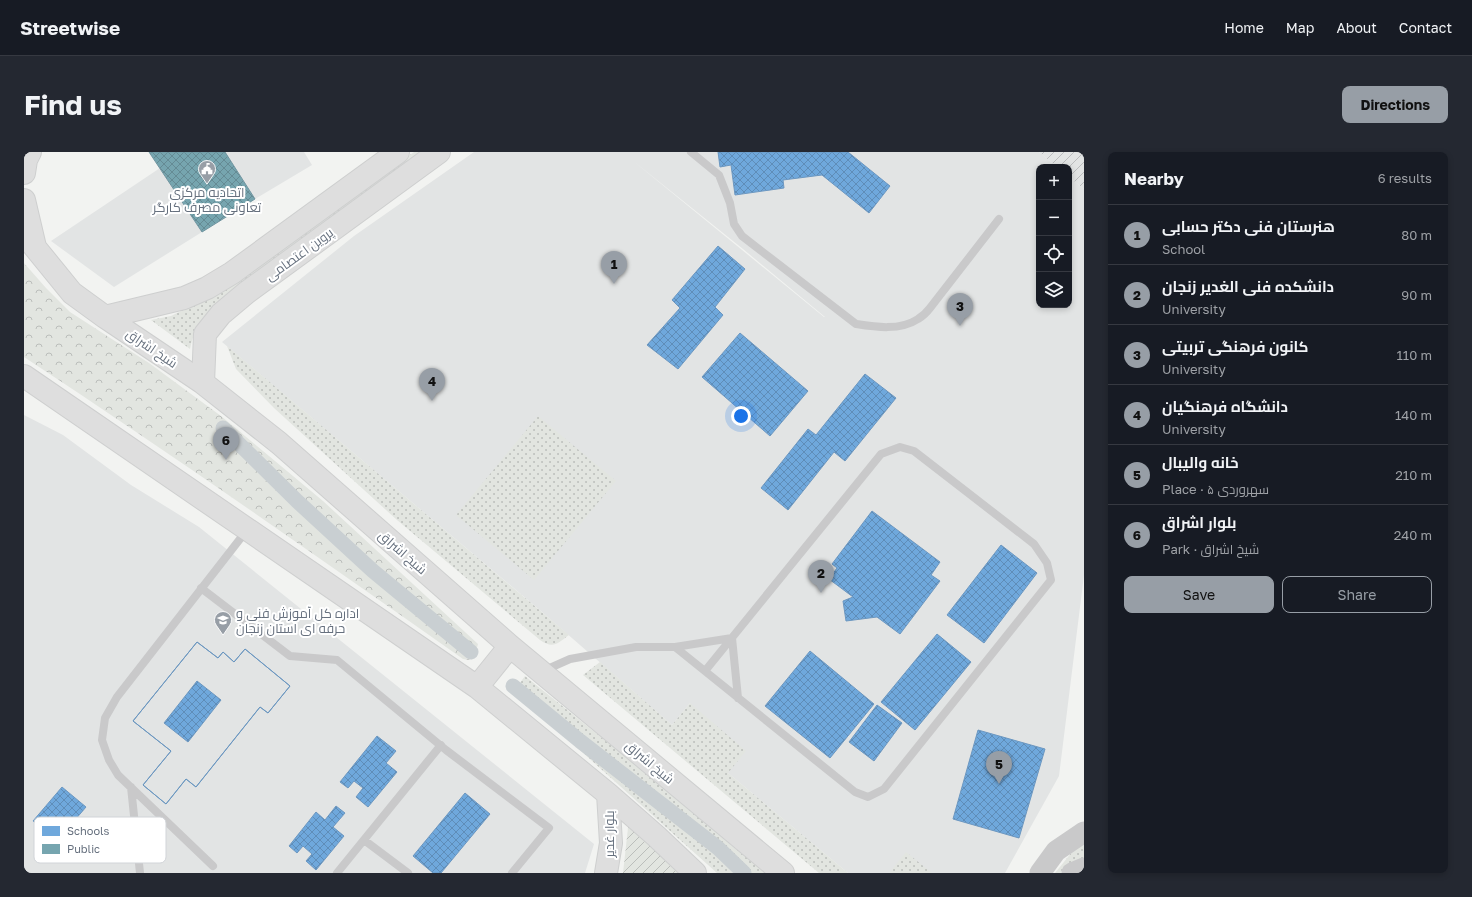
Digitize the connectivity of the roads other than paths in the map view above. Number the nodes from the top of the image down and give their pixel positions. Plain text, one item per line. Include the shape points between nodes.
1 (30, 152) edge
2 (398, 152) edge
3 (438, 152) edge
4 (691, 152) edge
5 (24, 173) edge
6 (24, 200) edge
7 (999, 220) dead end
8 (30, 241) edge
9 (105, 317) junction
10 (24, 376) edge
11 (203, 383) junction
12 (247, 529) junction
13 (201, 588) junction
14 (732, 638) junction
15 (510, 646) junction
16 (675, 647) junction
17 (705, 671) junction
18 (541, 672) junction
19 (477, 687) junction
20 (738, 698) junction
21 (440, 745) junction
22 (130, 787) junction
23 (608, 794) junction
24 (133, 817) edge
25 (162, 817) edge
26 (166, 821) edge
27 (1084, 832) edge
28 (364, 840) junction
29 (139, 863) edge
30 (213, 866) dead end
31 (1084, 868) edge
32 (140, 873) edge
33 (338, 873) edge
34 (408, 873) edge
35 (512, 873) edge
36 (606, 873) edge
37 (695, 873) edge
38 (783, 873) edge
39 (1040, 873) edge
40 (1072, 873) edge

1 - 5 main road
2 - 9 main road, پروین اعتصامی via 232,273 207,288 184,298
3 - 11 main road, پروین اعتصامی via 221,314 206,334
4 - 7 lane via 719,175 730,203 734,224 742,236 856,324 896,327 917,319 930,308
6 - 8 main road
8 - 9 main road, شیخ اشراق via 72,293
9 - 11 main road, شیخ اشراق
10 - 12 main road
11 - 15 main road, شیخ اشراق via 279,443
12 - 13 lane
12 - 19 main road
13 - 21 lane via 290,656 338,660
13 - 22 lane via 117,697 105,718 102,740 109,760 118,775
14 - 16 lane
14 - 17 lane
14 - 20 lane
14 - 20 lane via 881,454 900,447 914,451 1034,544 1047,563 1051,580 884,789 868,797 855,792
15 - 18 main road, شیخ اشراق
15 - 19 main road
16 - 17 lane
16 - 18 lane via 636,647 570,659
17 - 20 lane
18 - 38 main road, شیخ اشراق
19 - 23 main road
21 - 28 lane
21 - 35 lane via 549,828
22 - 24 lane
22 - 25 lane
23 - 36 main road, بلوار غدیر via 611,843
23 - 37 main road
26 - 30 lane
27 - 39 street via 1056,851
28 - 33 lane
28 - 34 lane
29 - 32 lane
31 - 40 street

